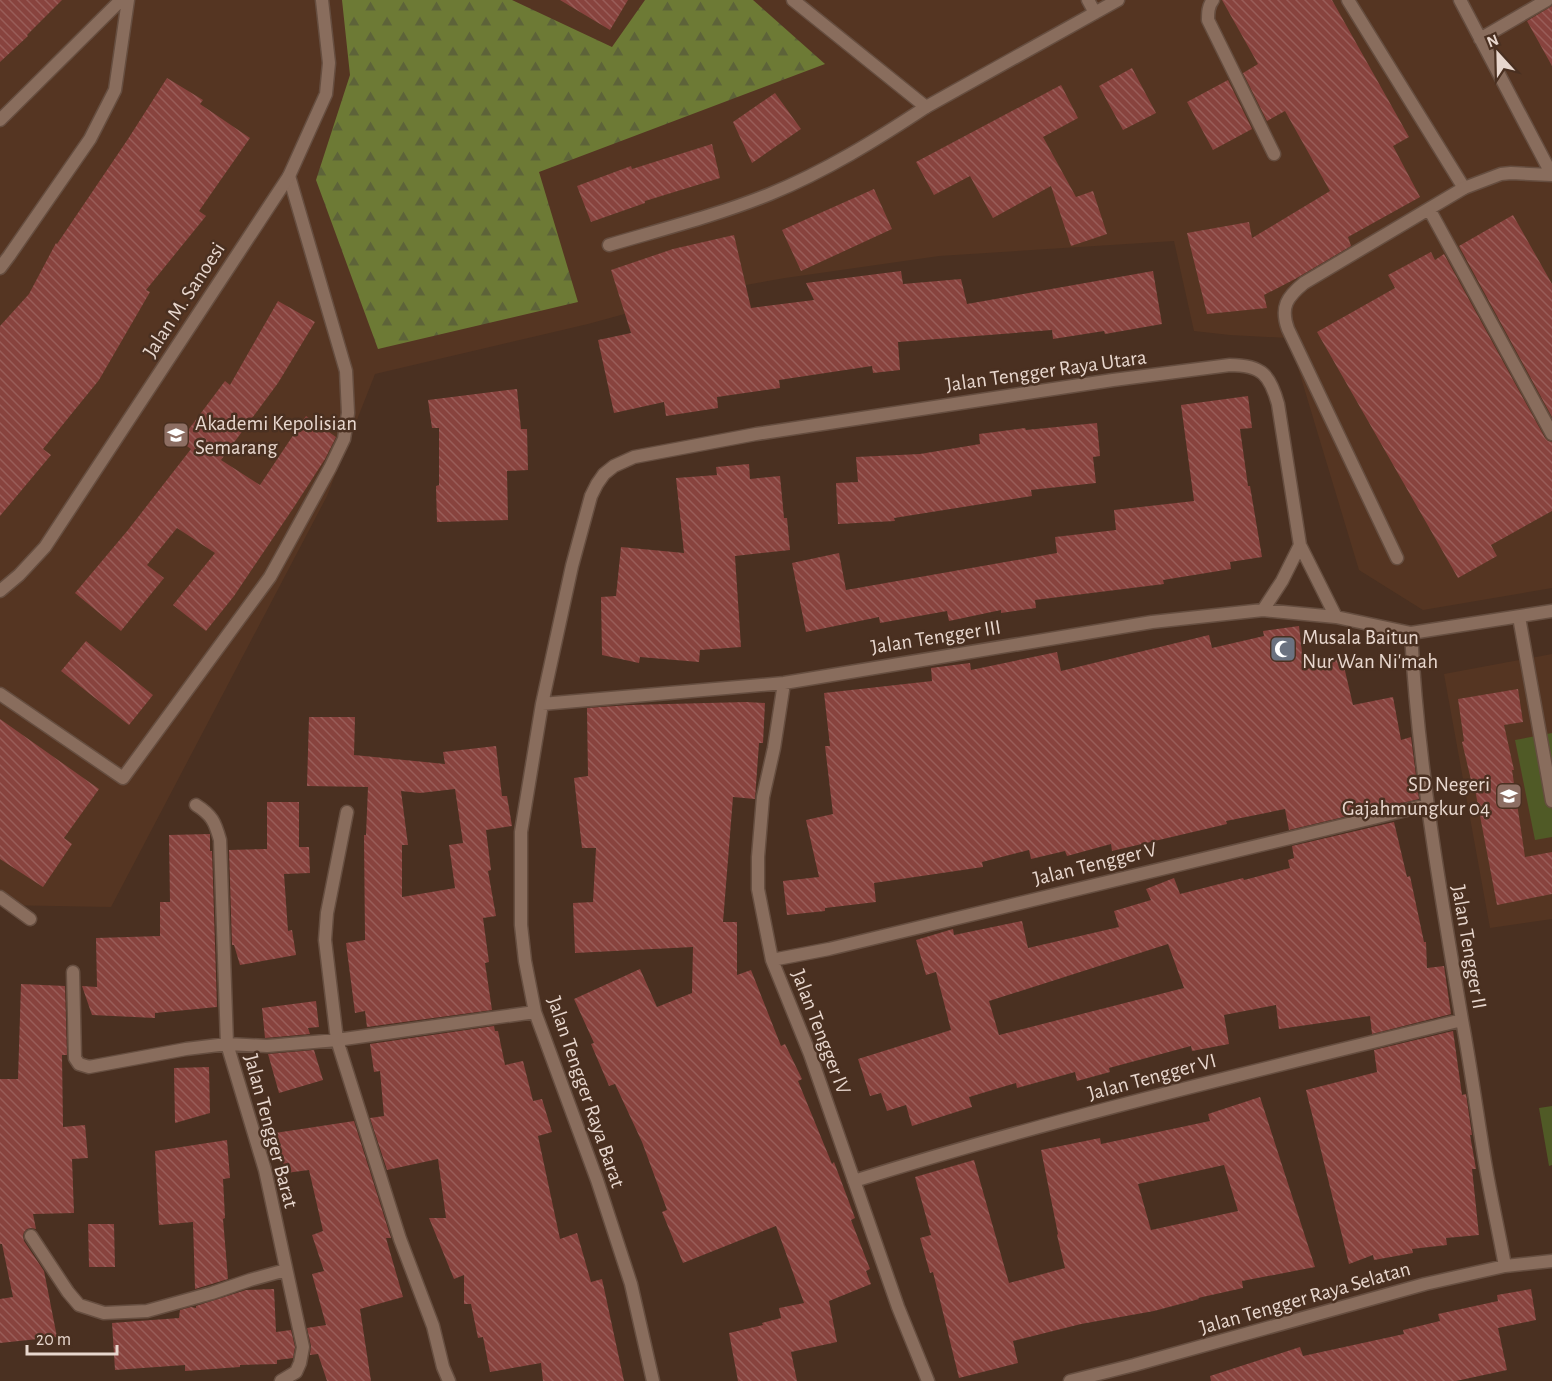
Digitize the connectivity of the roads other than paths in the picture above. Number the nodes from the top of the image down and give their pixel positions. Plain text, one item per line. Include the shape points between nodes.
1 (121, 0) edge
2 (128, 0) edge
3 (322, 0) edge
4 (793, 0) edge
5 (1088, 0) edge
6 (1118, 0) edge
7 (1213, 0) edge
8 (1348, 0) edge
9 (1460, 0) edge
10 (1546, 0) edge
11 (1095, 13) junction
12 (1480, 39) junction
13 (926, 107) junction
14 (0, 120) edge
15 (1274, 154) dead end
16 (1552, 175) edge
17 (289, 176) junction
18 (1464, 188) junction
19 (1430, 209) junction
20 (609, 245) dead end
21 (0, 268) edge
22 (1552, 434) edge
23 (1300, 545) junction
24 (1397, 558) dead end
25 (0, 591) edge
26 (1263, 610) junction
27 (1552, 611) edge
28 (1336, 617) junction
29 (1520, 617) junction
30 (1411, 633) junction
31 (784, 683) junction
32 (0, 694) edge
33 (542, 704) junction
34 (1552, 801) edge
35 (196, 805) dead end
36 (1427, 805) junction
37 (347, 812) dead end
38 (0, 897) edge
39 (30, 919) dead end
40 (772, 960) junction
41 (73, 972) dead end
42 (535, 1012) junction
43 (1462, 1020) junction
44 (337, 1040) junction
45 (227, 1044) junction
46 (854, 1181) junction
47 (31, 1236) dead end
48 (1552, 1261) edge
49 (1505, 1266) junction
50 (286, 1270) junction
51 (282, 1381) edge
52 (449, 1381) edge
53 (653, 1381) edge
54 (928, 1381) edge
55 (1070, 1381) edge

1 - 14 street
2 - 21 street via 115,90 90,140
3 - 17 street, Jalan M. Sanoesi via 329,63 326,94
4 - 13 street
5 - 11 street
6 - 11 street
7 - 15 street via 1208,20
8 - 18 street
9 - 12 street
10 - 12 street
11 - 13 street
12 - 16 street
13 - 20 street via 885,135 807,178 735,207
16 - 18 street via 1501,174
17 - 25 street, Jalan M. Sanoesi via 45,547
17 - 32 street via 346,370 348,413 344,439 281,558 123,778
18 - 19 street
19 - 22 street
19 - 24 street via 1304,283 1289,298 1284,312 1288,329
23 - 26 street
23 - 28 street, Jalan Tengger Raya Utara
23 - 33 street, Jalan Tengger Raya Utara via 1274,390 1261,371 1243,365 1113,380 756,434 634,457 604,474 591,496
26 - 28 street, Jalan Tengger III
26 - 31 street, Jalan Tengger III via 1141,624
27 - 29 street
28 - 30 street
29 - 30 street
29 - 34 street
30 - 36 street, Jalan Tengger II
31 - 33 street, Jalan Tengger III
31 - 40 street, Jalan Tengger IV via 763,797 758,857 758,889
33 - 42 street, Jalan Tengger Raya Barat via 521,832 521,925
35 - 45 street via 208,813 220,840
36 - 40 street, Jalan Tengger V
36 - 43 street, Jalan Tengger II
37 - 44 street via 325,940
38 - 39 street
40 - 46 street, Jalan Tengger IV
41 - 45 street via 75,1058 79,1064 89,1067
42 - 44 street, Jalan Tengger Barat
42 - 53 street, Jalan Tengger Raya Barat via 597,1180 627,1274
43 - 46 street, Jalan Tengger VI via 1108,1109
43 - 49 street, Jalan Tengger II
44 - 45 street, Jalan Tengger Barat via 267,1046
44 - 52 street
45 - 50 street, Jalan Tengger Barat via 265,1170
46 - 54 street, Jalan Tengger IV
47 - 50 street via 79,1305 104,1313 147,1311
48 - 49 street, Jalan Tengger Raya Selatan
49 - 55 street, Jalan Tengger Raya Selatan via 1425,1284
50 - 51 street, Jalan Tengger Barat via 303,1347 296,1372

